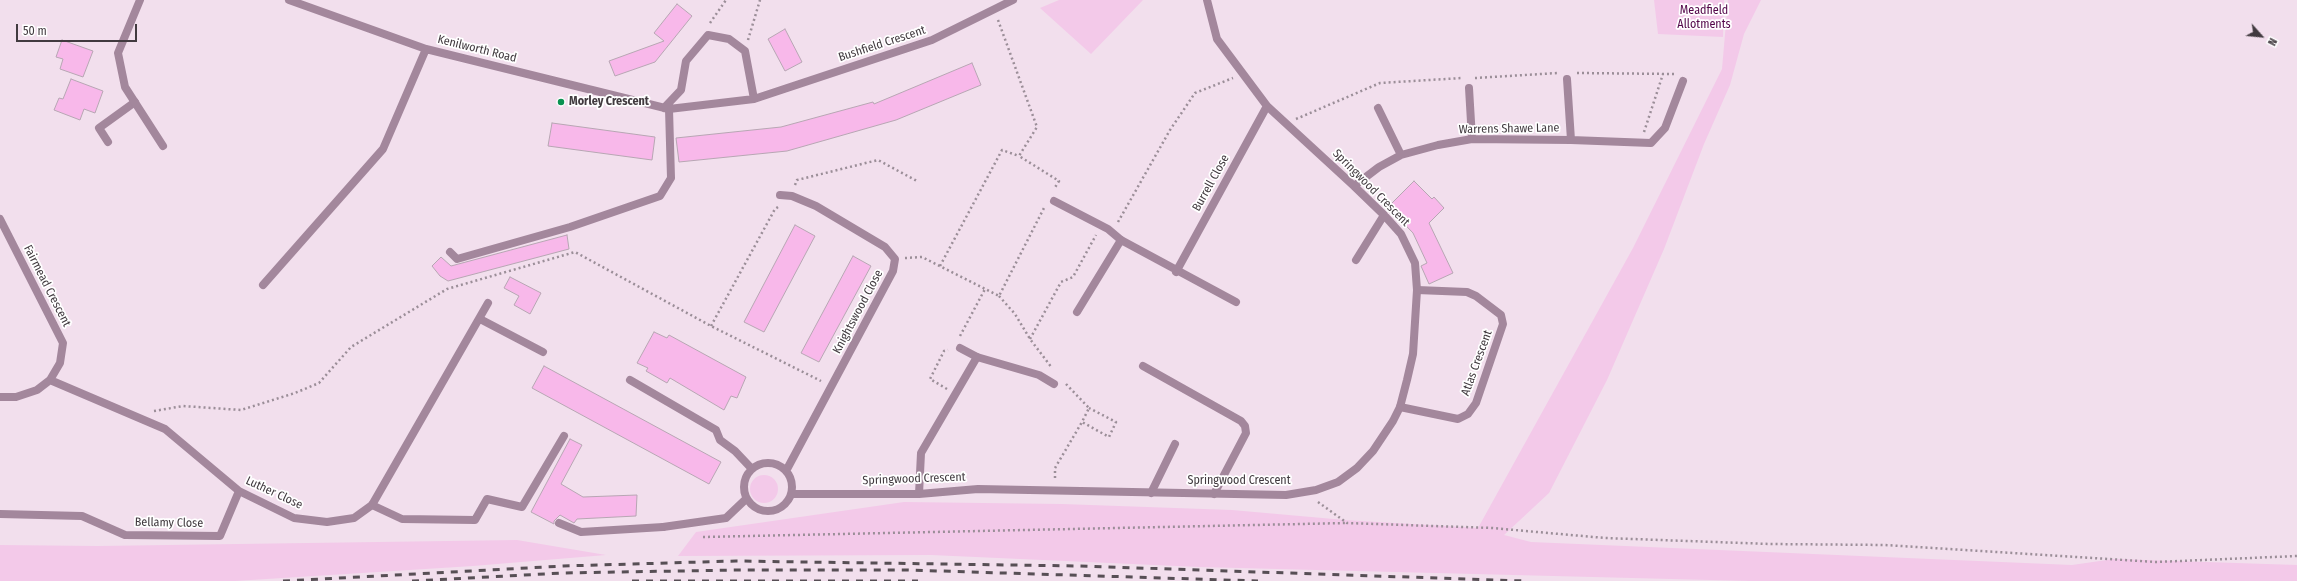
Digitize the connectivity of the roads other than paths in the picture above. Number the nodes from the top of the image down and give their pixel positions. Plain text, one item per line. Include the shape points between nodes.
1 (140, 0) edge
2 (289, 0) edge
3 (1013, 0) edge
4 (1206, 0) edge
5 (426, 49) junction
6 (1566, 76) road end
7 (1680, 77) road end
8 (1469, 88) dead end
9 (754, 99) junction
10 (135, 102) junction
11 (1266, 106) junction
12 (666, 108) junction
13 (1378, 108) dead end
14 (1472, 139) junction
15 (1571, 140) junction
16 (108, 142) dead end
17 (163, 146) dead end
18 (1401, 155) junction
19 (1354, 186) junction
20 (780, 195) dead end
21 (1053, 197) road end
22 (1384, 215) junction
23 (0, 219) edge
24 (1121, 240) junction
25 (450, 252) dead end
26 (1356, 260) dead end
27 (1176, 272) junction
28 (263, 286) dead end
29 (1418, 290) junction
30 (1236, 302) dead end
31 (488, 303) dead end
32 (1077, 312) dead end
33 (480, 319) junction
34 (960, 348) dead end
35 (543, 352) dead end
36 (977, 357) junction
37 (1142, 366) dead end
38 (50, 380) junction
39 (630, 380) dead end
40 (1054, 384) dead end
41 (0, 397) edge
42 (1400, 406) junction
43 (564, 436) dead end
44 (1175, 444) dead end
45 (752, 469) junction
46 (786, 471) junction
47 (239, 491) junction
48 (1151, 493) junction
49 (791, 494) junction
50 (919, 494) junction
51 (1214, 494) junction
52 (746, 499) junction
53 (372, 505) junction
54 (0, 514) edge
55 (559, 523) dead end

1 - 10 street via 118,52 125,87
2 - 5 street, Kenilworth Road
3 - 9 street, Bushfield Crescent via 932,40
4 - 11 street, Springwood Crescent via 1217,39
5 - 12 street, Kenilworth Road
5 - 28 street via 383,149
6 - 15 street
7 - 15 street, Warrens Shawe Lane via 1665,128 1652,143
8 - 14 street
9 - 12 street, Bushfield Crescent
9 - 12 street via 745,51 729,39 708,35 686,61 681,90
10 - 16 street via 99,128
10 - 17 street
11 - 19 street, Springwood Crescent
11 - 27 street, Burrell Close
12 - 25 street via 671,178 660,196 570,227 457,258
13 - 18 street
14 - 15 street, Warrens Shawe Lane
14 - 18 street, Warrens Shawe Lane
18 - 19 street, Warrens Shawe Lane via 1379,167
19 - 22 street, Springwood Crescent
20 - 46 street, Knightswood Close via 792,196 816,206 885,247 895,259 893,271
21 - 24 street
22 - 26 street
22 - 29 street, Springwood Crescent via 1401,234 1416,262
23 - 38 street, Fairmead Crescent via 63,343 60,362
24 - 27 street
24 - 32 street
27 - 30 street
29 - 42 street, Springwood Crescent via 1413,354
29 - 42 street, Atlas Crescent via 1467,292 1501,315 1503,324 1476,403 1468,414 1458,419
31 - 33 street, Luther Close
33 - 35 street
33 - 53 street, Luther Close
34 - 36 street
36 - 40 street via 1039,375
36 - 50 street via 921,453
37 - 51 street via 1241,421 1245,426 1246,433
38 - 41 street, Fairmead Crescent via 37,390 16,397
38 - 47 street, Luther Close via 165,429
39 - 45 street via 716,430 720,440
42 - 51 street, Springwood Crescent via 1387,432 1357,468 1338,482 1286,495
43 - 53 street via 522,507 487,499 476,520 402,519
44 - 48 street
45 - 46 street via 773,463
45 - 52 street via 744,483
46 - 49 street via 790,478
47 - 53 street, Luther Close via 294,518 327,522 354,518
47 - 54 street, Bellamy Close via 220,536 125,535 82,516
48 - 50 street, Springwood Crescent via 978,489
48 - 51 street, Springwood Crescent
49 - 50 street, Springwood Crescent
49 - 52 street via 782,507 766,512 751,506
52 - 55 street via 726,518 663,527 581,532

